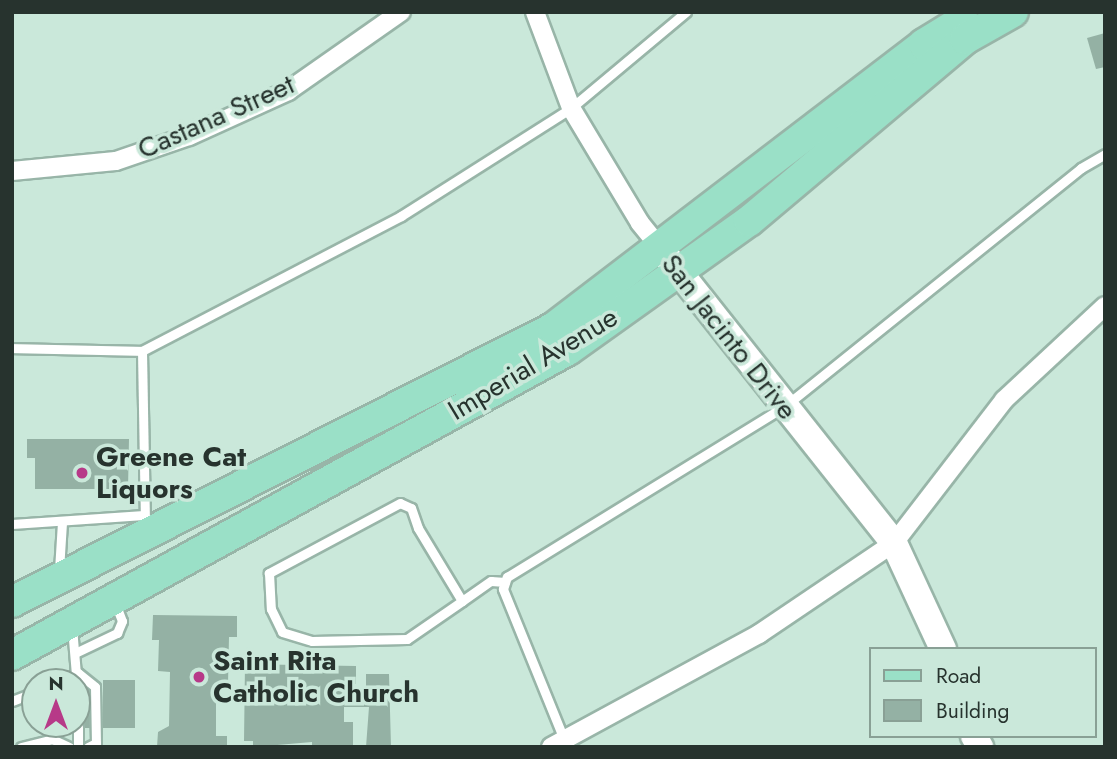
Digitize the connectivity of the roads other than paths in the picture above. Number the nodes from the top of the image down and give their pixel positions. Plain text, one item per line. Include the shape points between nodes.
1 (401, 12) edge
2 (535, 12) edge
3 (686, 12) edge
4 (976, 12) edge
5 (1013, 12) edge
6 (571, 108) junction
7 (1105, 154) edge
8 (12, 171) edge
9 (661, 249) junction
10 (679, 273) junction
11 (1105, 306) edge
12 (12, 348) edge
13 (142, 351) junction
14 (785, 406) junction
15 (62, 522) junction
16 (12, 524) edge
17 (145, 526) junction
18 (894, 544) junction
19 (59, 579) junction
20 (505, 582) junction
21 (113, 599) junction
22 (463, 601) junction
23 (12, 602) edge
24 (72, 622) junction
25 (942, 647) edge
26 (75, 653) junction
27 (12, 655) edge
28 (77, 668) edge
29 (91, 684) edge
30 (52, 738) joint
31 (557, 742) edge
32 (21, 747) edge
33 (69, 747) edge
34 (88, 747) edge

1 - 8 street, Castana Street via 288,91 190,136 116,160
2 - 6 street, San Jacinto Drive
3 - 6 lane
4 - 9 main road, Imperial Avenue via 924,44
5 - 10 main road, Imperial Avenue via 965,39
6 - 9 street, San Jacinto Drive via 640,223
6 - 13 lane via 401,216
7 - 14 lane via 1081,168
9 - 10 street, San Jacinto Drive
9 - 17 main road, Imperial Avenue via 553,328
10 - 14 street, San Jacinto Drive
10 - 21 main road, Imperial Avenue via 568,351
11 - 18 street via 1004,400
12 - 13 lane
13 - 17 lane
14 - 18 street, San Jacinto Drive
14 - 20 lane
15 - 16 lane
15 - 17 lane
15 - 19 lane
17 - 19 main road, Imperial Avenue
18 - 25 street, San Jacinto Drive
18 - 31 street via 759,634
19 - 23 main road, Imperial Avenue
20 - 22 lane via 491,581
20 - 31 lane via 503,589
21 - 24 main road, Imperial Avenue
21 - 26 lane via 122,621 117,633
22 - 22 lane via 407,639 312,641 282,632 271,609 270,573 400,503 411,508 418,528
24 - 26 lane
24 - 27 main road, Imperial Avenue
26 - 28 lane
29 - 34 lane via 95,687 96,743
30 - 32 lane
30 - 33 lane

